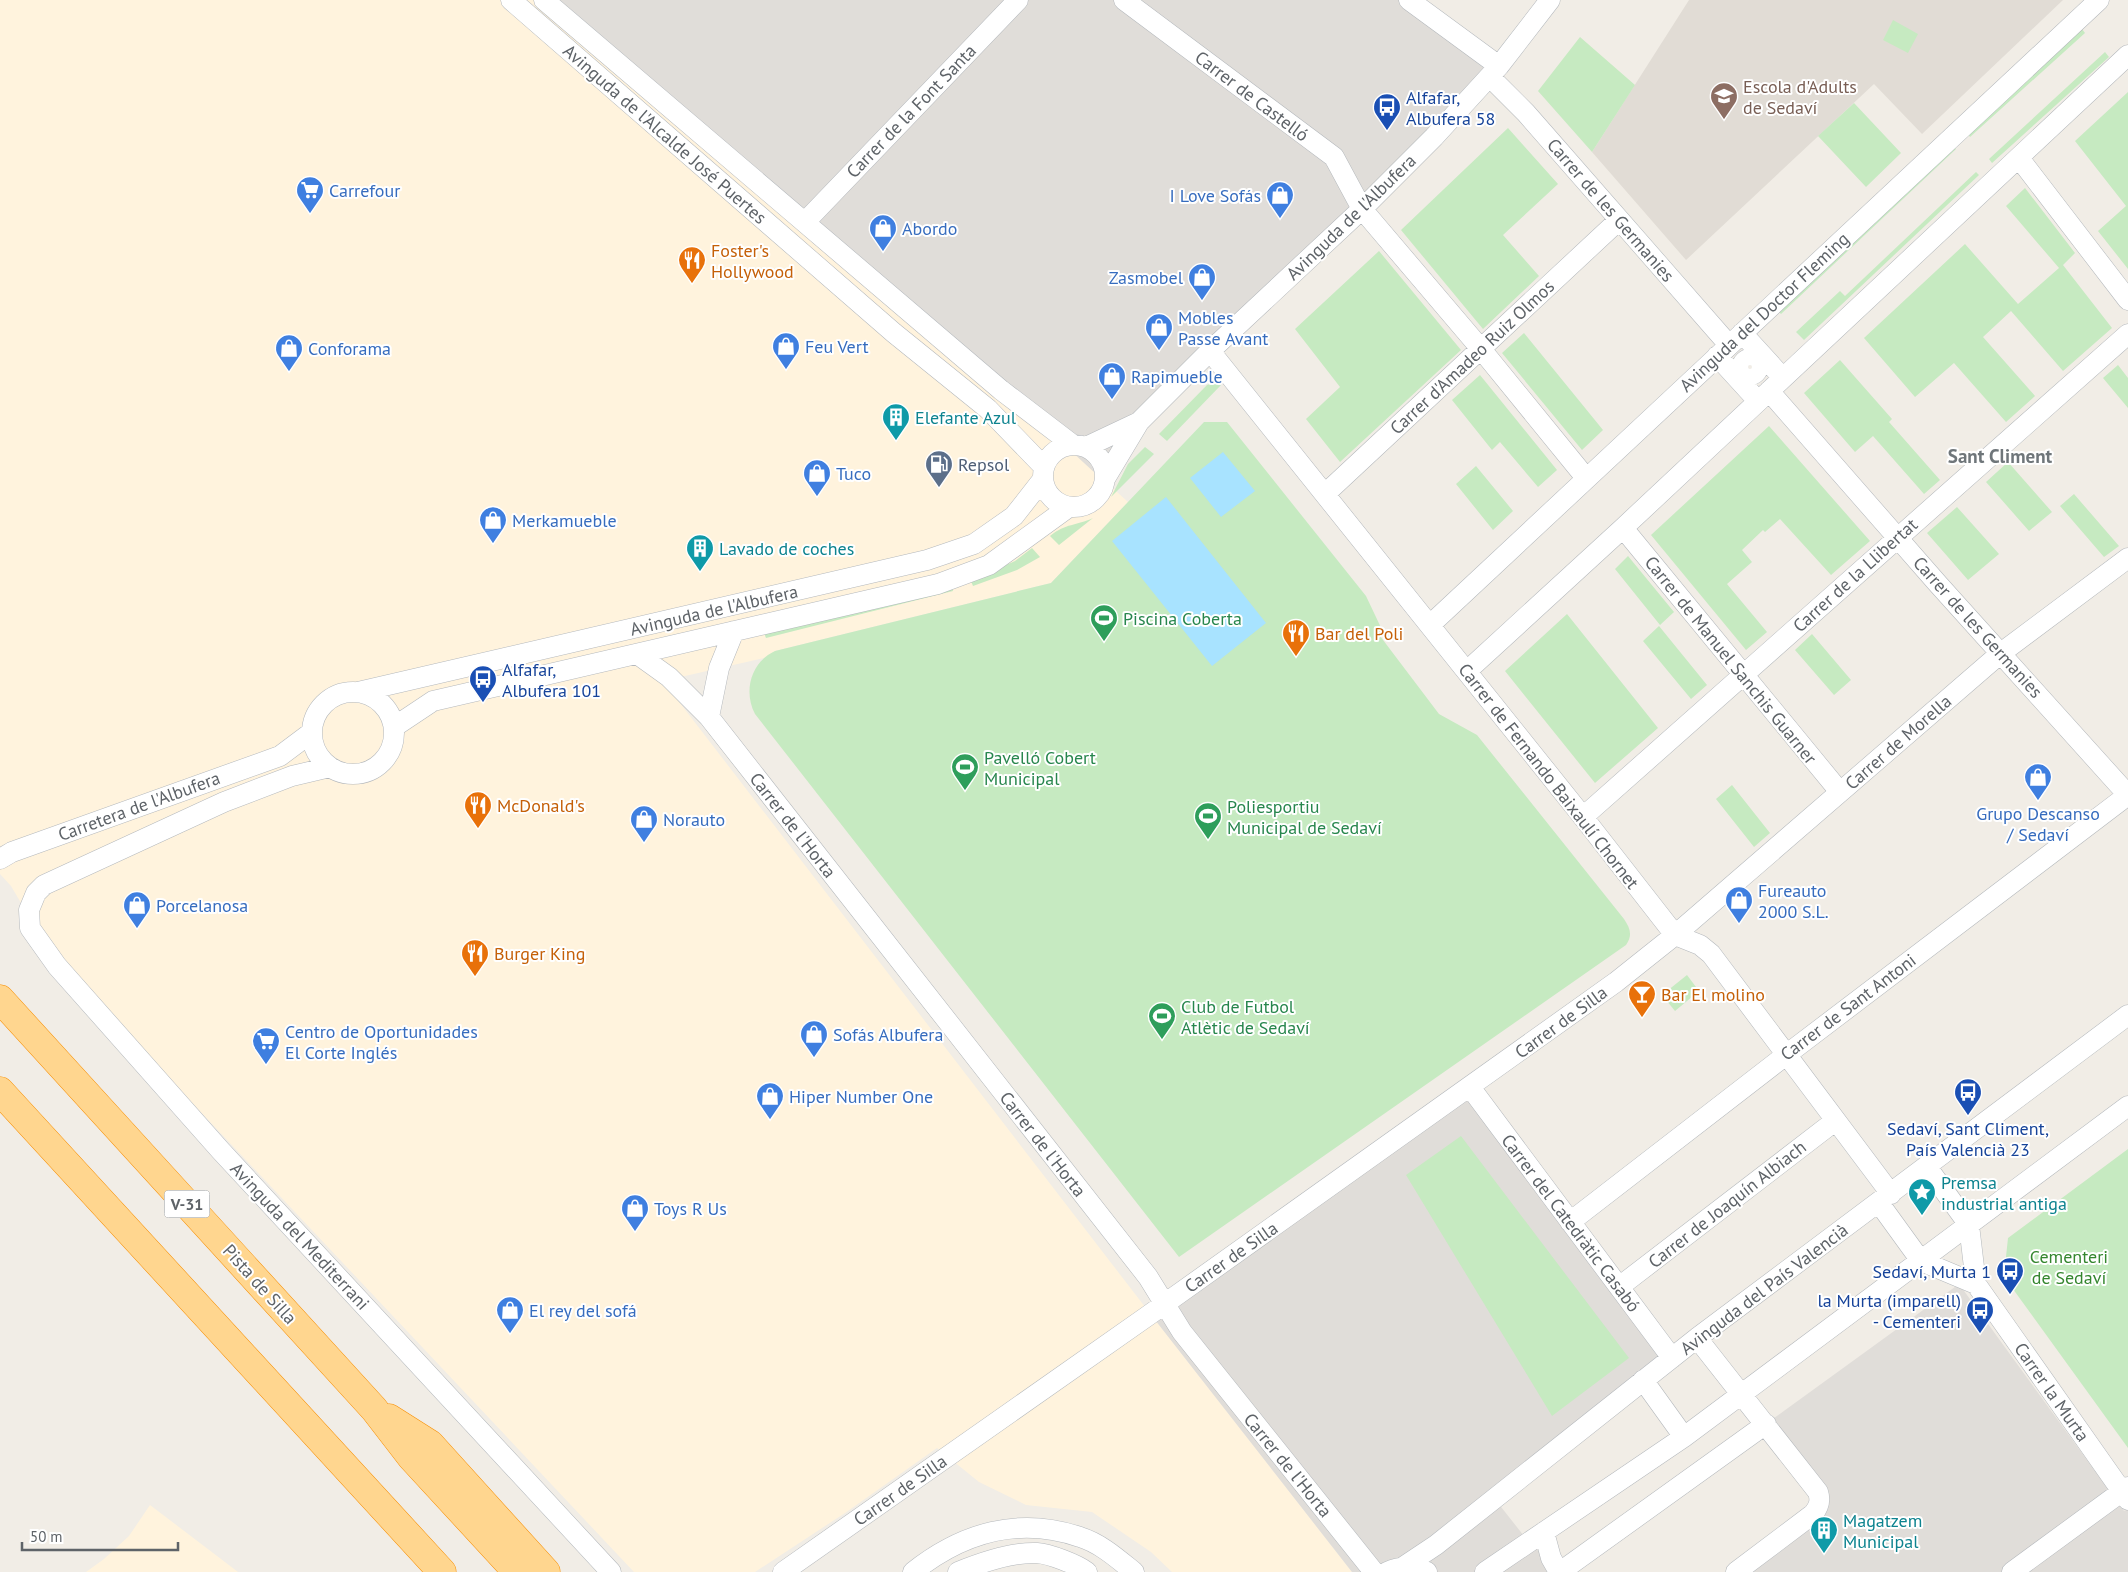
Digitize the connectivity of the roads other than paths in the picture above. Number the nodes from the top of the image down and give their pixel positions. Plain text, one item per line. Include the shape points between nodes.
1 (511, 0) edge
2 (544, 0) edge
3 (1018, 0) edge
4 (1124, 0) edge
5 (1409, 0) edge
6 (1550, 0) edge
7 (2099, 0) edge
8 (2128, 54) edge
9 (1495, 72) junction
10 (2019, 158) junction
11 (1362, 209) junction
12 (1619, 220) junction
13 (804, 222) junction
14 (2128, 300) edge
15 (2128, 334) edge
16 (1729, 344) junction
17 (1481, 349) junction
18 (1210, 351) junction
19 (1770, 390) junction
20 (1139, 422) junction
21 (1080, 446) junction
22 (1044, 473) junction
23 (1106, 477) junction
24 (1586, 478) junction
25 (1325, 494) junction
26 (1069, 507) junction
27 (1623, 528) junction
28 (1897, 538) junction
29 (2128, 558) edge
30 (1430, 625) junction
31 (734, 631) junction
32 (2001, 653) junction
33 (637, 654) junction
34 (1467, 671) junction
35 (1743, 674) junction
36 (358, 692) junction
37 (709, 717) junction
38 (394, 727) junction
39 (312, 732) junction
40 (280, 756) junction
41 (327, 764) junction
42 (1840, 792) junction
43 (2128, 795) edge
44 (1583, 817) junction
45 (0, 859) edge
46 (1674, 935) junction
47 (0, 999) edge
48 (2128, 1015) edge
49 (1786, 1055) junction
50 (1470, 1087) junction
51 (0, 1091) edge
52 (2128, 1106) edge
53 (1835, 1121) junction
54 (1927, 1167) junction
55 (1885, 1198) junction
56 (1570, 1222) junction
57 (1969, 1225) junction
58 (1921, 1261) junction
59 (1976, 1284) junction
60 (1619, 1287) junction
61 (1164, 1304) junction
62 (1697, 1338) junction
63 (1672, 1358) junction
64 (1642, 1380) junction
65 (1742, 1393) junction
66 (374, 1409) junction
67 (1766, 1424) junction
68 (1684, 1437) junction
69 (2126, 1493) edge
70 (1544, 1532) junction
71 (1395, 1570) edge
72 (442, 1572) edge
73 (517, 1572) edge
74 (546, 1572) edge
75 (611, 1572) edge
76 (782, 1572) edge
77 (913, 1572) edge
78 (958, 1572) edge
79 (1087, 1572) edge
80 (1134, 1572) edge
81 (1374, 1572) edge
82 (1427, 1572) edge
83 (1485, 1572) edge
84 (1560, 1572) edge
85 (1736, 1572) edge
86 (2012, 1572) edge

1 - 22 street, Avinguda de l'Alcalde José Puertes via 887,327 988,409
2 - 13 street, Avinguda de l'Alcalde José Puertes
3 - 13 street, Carrer de la Font Santa
4 - 11 street, Carrer de Castelló via 1334,157
5 - 9 street
6 - 9 street, Avinguda de l'Albufera
7 - 16 street, Avinguda del Doctor Fleming
8 - 10 street
9 - 11 street, Avinguda de l'Albufera
9 - 12 street, Carrer de les Germanies via 1526,113
10 - 14 street
10 - 19 street
11 - 17 street
11 - 18 street, Avinguda de l'Albufera
12 - 16 street, Carrer de les Germanies
12 - 17 street, Carrer d'Amadeo Ruiz Olmos
13 - 21 street, Avinguda de l'Alcalde José Puertes via 1001,390
15 - 28 street, Carrer de la Llibertat
16 - 19 street, Carrer de les Germanies
16 - 19 street, Carrer de les Germanies
16 - 24 street, Avinguda del Doctor Fleming
17 - 24 street
17 - 25 street, Carrer d'Amadeo Ruiz Olmos
18 - 20 street, Avinguda de l'Albufera
18 - 25 street, Carrer de Fernando Baixaulí Chornet
19 - 27 street
19 - 28 street, Carrer de les Germanies
20 - 21 street, Avinguda de l'Albufera
20 - 23 street, Avinguda de l'Albufera
21 - 22 street via 1064,446 1056,451
21 - 23 street via 1101,459
22 - 26 street via 1046,489 1060,504
22 - 36 street, Avinguda de l'Albufera via 1014,516 974,544 926,560
23 - 26 street via 1098,497 1080,507
24 - 30 street, Avinguda del Doctor Fleming
25 - 30 street, Carrer de Fernando Baixaulí Chornet
26 - 31 street, Avinguda de l'Albufera via 989,565 972,572 938,584
27 - 34 street
27 - 35 street, Carrer de Manuel Sanchis Guarner
28 - 32 street, Carrer de les Germanies
28 - 35 street, Carrer de la Llibertat
29 - 32 street, Carrer de Morella
30 - 34 street, Carrer de Fernando Baixaulí Chornet
31 - 33 street, Avinguda de l'Albufera
31 - 37 street via 719,668
32 - 42 street, Carrer de Morella
32 - 43 street, Carrer de les Germanies
33 - 37 street, Carrer de l'Horta via 669,677
33 - 38 street, Avinguda de l'Albufera via 433,702
34 - 44 street, Carrer de Fernando Baixaulí Chornet
35 - 42 street, Carrer de Manuel Sanchis Guarner
35 - 44 street, Carrer de la Llibertat
36 - 38 street via 371,695 382,703
36 - 39 street via 332,698 318,712
37 - 61 street, Carrer de l'Horta via 1142,1269
38 - 41 street via 391,749 385,759 368,772 342,773
39 - 40 street
39 - 41 street via 313,743
40 - 41 street
40 - 45 street, Carretera de l'Albufera
41 - 75 street, Avinguda del Mediterrani via 224,802 44,885 36,893 29,910 30,928 57,966 228,1158
42 - 46 street, Carrer de Morella
43 - 49 street, Carrer de Sant Antoni
44 - 46 street, Carrer de Fernando Baixaulí Chornet
46 - 49 street via 1700,944 1711,954
46 - 50 street, Carrer de Silla via 1616,982
47 - 66 highway, Pista de Silla / V-31
48 - 54 street, Avinguda del País Valencià
49 - 53 street
49 - 56 street, Carrer de Sant Antoni
50 - 56 street, Carrer del Catedràtic Casabó
50 - 61 street, Carrer de Silla
51 - 72 highway
52 - 57 street
53 - 55 street
53 - 60 street, Carrer de Joaquín Albiach
54 - 55 street, Avinguda del País Valencià
54 - 57 street
55 - 58 street
55 - 62 street, Avinguda del País Valencià
56 - 60 street, Carrer del Catedràtic Casabó
57 - 58 street
57 - 59 street, Carrer la Murta
58 - 59 street
58 - 65 street
59 - 69 street, Carrer la Murta
60 - 63 street, Carrer del Catedràtic Casabó
61 - 76 street, Carrer de Silla
61 - 81 street, Carrer de l'Horta via 1182,1332
62 - 63 street, Avinguda del País Valencià
62 - 65 street
63 - 64 street, Avinguda del País Valencià
64 - 68 street
64 - 71 street, Avinguda del País Valencià via 1436,1545
65 - 67 street
65 - 68 street
66 - 73 highway, Pista de Silla / V-31 via 411,1457
66 - 74 highway via 430,1444
67 - 84 street
67 - 85 street via 1818,1492 1820,1501 1813,1514
68 - 70 street
69 - 86 street
70 - 83 street
70 - 84 street via 1551,1558
71 - 82 street via 1420,1569
77 - 80 street via 928,1560 984,1532 1021,1529 1081,1537 1113,1554
78 - 79 street via 994,1559 1038,1553

